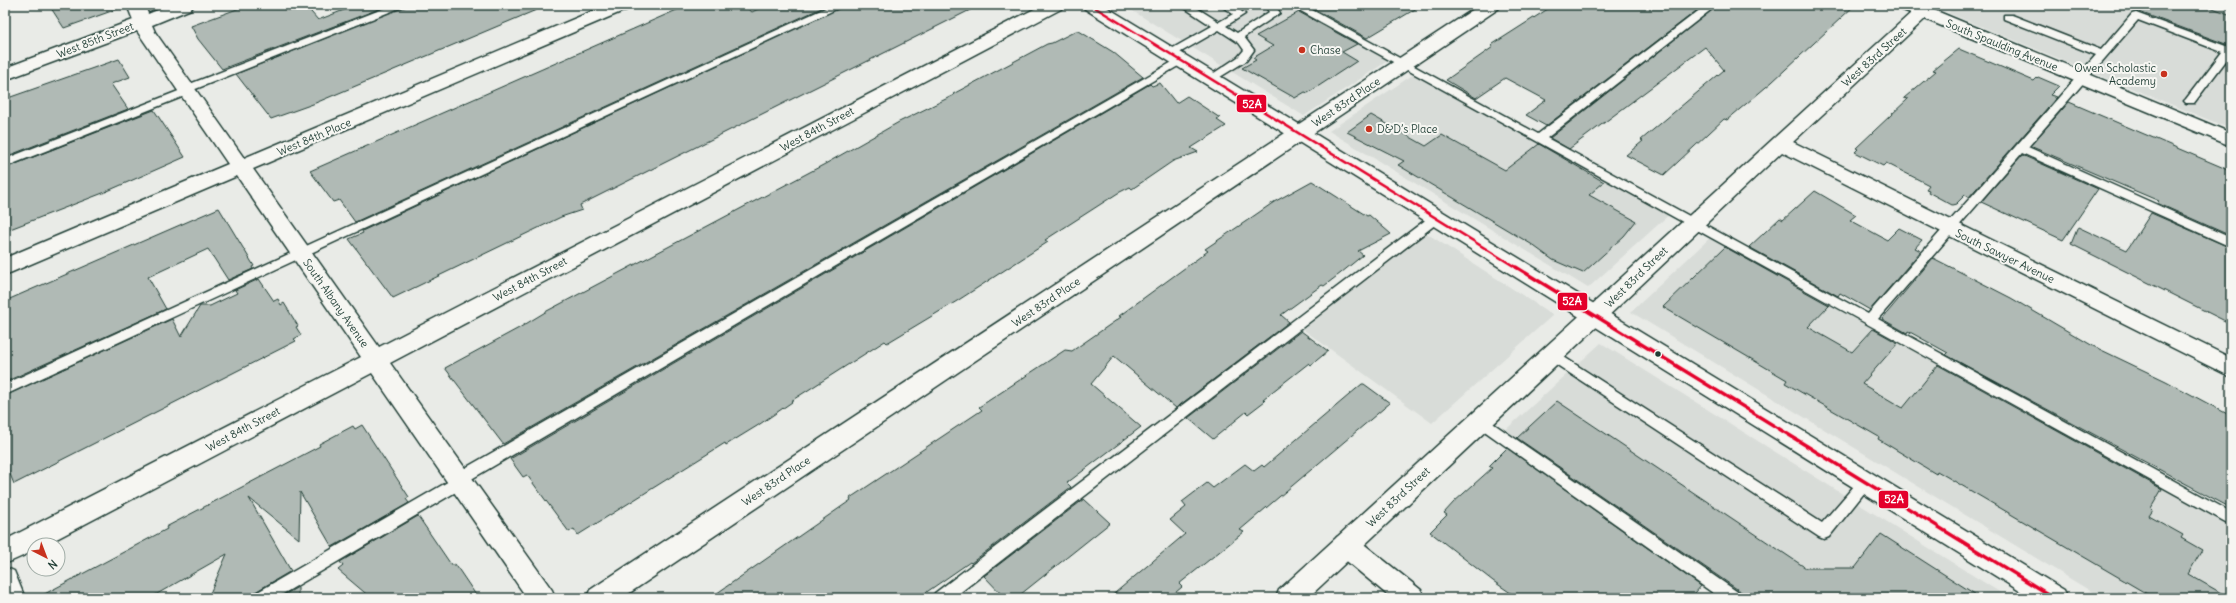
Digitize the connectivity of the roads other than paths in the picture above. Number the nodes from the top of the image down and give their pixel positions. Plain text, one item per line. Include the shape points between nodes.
1 (185, 5) edge
2 (402, 5) edge
3 (622, 5) edge
4 (840, 5) edge
5 (1055, 5) edge
6 (1091, 5) edge
7 (1185, 5) edge
8 (1225, 5) edge
9 (1270, 5) edge
10 (1295, 5) edge
11 (1492, 5) edge
12 (1712, 5) edge
13 (1919, 7) edge
14 (139, 14) edge
15 (2008, 18) dead end
16 (1219, 26) junction
17 (1237, 37) junction
18 (2102, 54) junction
19 (1176, 57) junction
20 (1403, 64) junction
21 (5, 74) edge
22 (2082, 78) junction
23 (1212, 79) junction
24 (187, 90) junction
25 (2190, 101) dead end
26 (1299, 133) junction
27 (1539, 139) junction
28 (2231, 140) edge
29 (1780, 143) junction
30 (2021, 148) junction
31 (5, 163) edge
32 (241, 168) junction
33 (1436, 218) junction
34 (1693, 223) junction
35 (1950, 228) junction
36 (2231, 243) edge
37 (302, 254) junction
38 (5, 267) edge
39 (1595, 315) junction
40 (1870, 320) junction
41 (1553, 355) junction
42 (375, 360) junction
43 (2231, 368) edge
44 (5, 390) edge
45 (1481, 421) junction
46 (460, 481) junction
47 (1866, 482) junction
48 (2231, 518) edge
49 (1346, 545) junction
50 (5, 553) edge
51 (5, 579) edge
52 (12, 598) edge
53 (262, 598) edge
54 (542, 598) edge
55 (600, 598) edge
56 (941, 598) edge
57 (1289, 598) edge
58 (1411, 598) edge
59 (1733, 598) edge
60 (2054, 598) edge

1 - 14 street, West 85th Street
2 - 24 lane
3 - 32 street, West 84th Place
4 - 37 lane
5 - 42 street, West 84th Street
6 - 19 street
7 - 16 lane
8 - 16 lane via 1240,14
9 - 17 lane via 1275,13
10 - 20 lane
11 - 20 street, West 83rd Place
12 - 27 lane
13 - 22 street, South Spaulding Avenue
13 - 29 street, West 83rd Street
14 - 21 street, West 85th Street
14 - 24 street, South Albany Avenue via 146,32
15 - 18 lane
16 - 17 lane
16 - 19 lane
17 - 23 lane via 1249,50 1242,59
18 - 22 lane
18 - 25 lane via 2136,16 2228,51
19 - 23 street
19 - 46 lane
20 - 26 street, West 83rd Place
20 - 27 lane
22 - 28 street, South Spaulding Avenue
22 - 30 lane
23 - 26 street
24 - 31 lane
24 - 32 street, South Albany Avenue
26 - 33 street
26 - 55 street, West 83rd Place
27 - 34 lane
29 - 34 street, West 83rd Street
29 - 35 street, South Sawyer Avenue
30 - 35 lane
30 - 36 lane
32 - 37 street, South Albany Avenue
32 - 38 street, West 84th Place
33 - 39 street
33 - 56 lane
34 - 39 street, West 83rd Street
34 - 40 lane
35 - 40 lane
35 - 43 street, South Sawyer Avenue
37 - 42 street, South Albany Avenue
37 - 44 lane
39 - 41 street, West 83rd Street
39 - 47 street
40 - 48 lane
41 - 45 street, West 83rd Street
41 - 47 lane via 1824,532
42 - 46 street, South Albany Avenue
42 - 50 street, West 84th Street
45 - 49 street, West 83rd Street
45 - 59 lane
46 - 53 lane
46 - 54 street, South Albany Avenue
47 - 60 street
49 - 57 street, West 83rd Street
49 - 58 street
51 - 52 street

